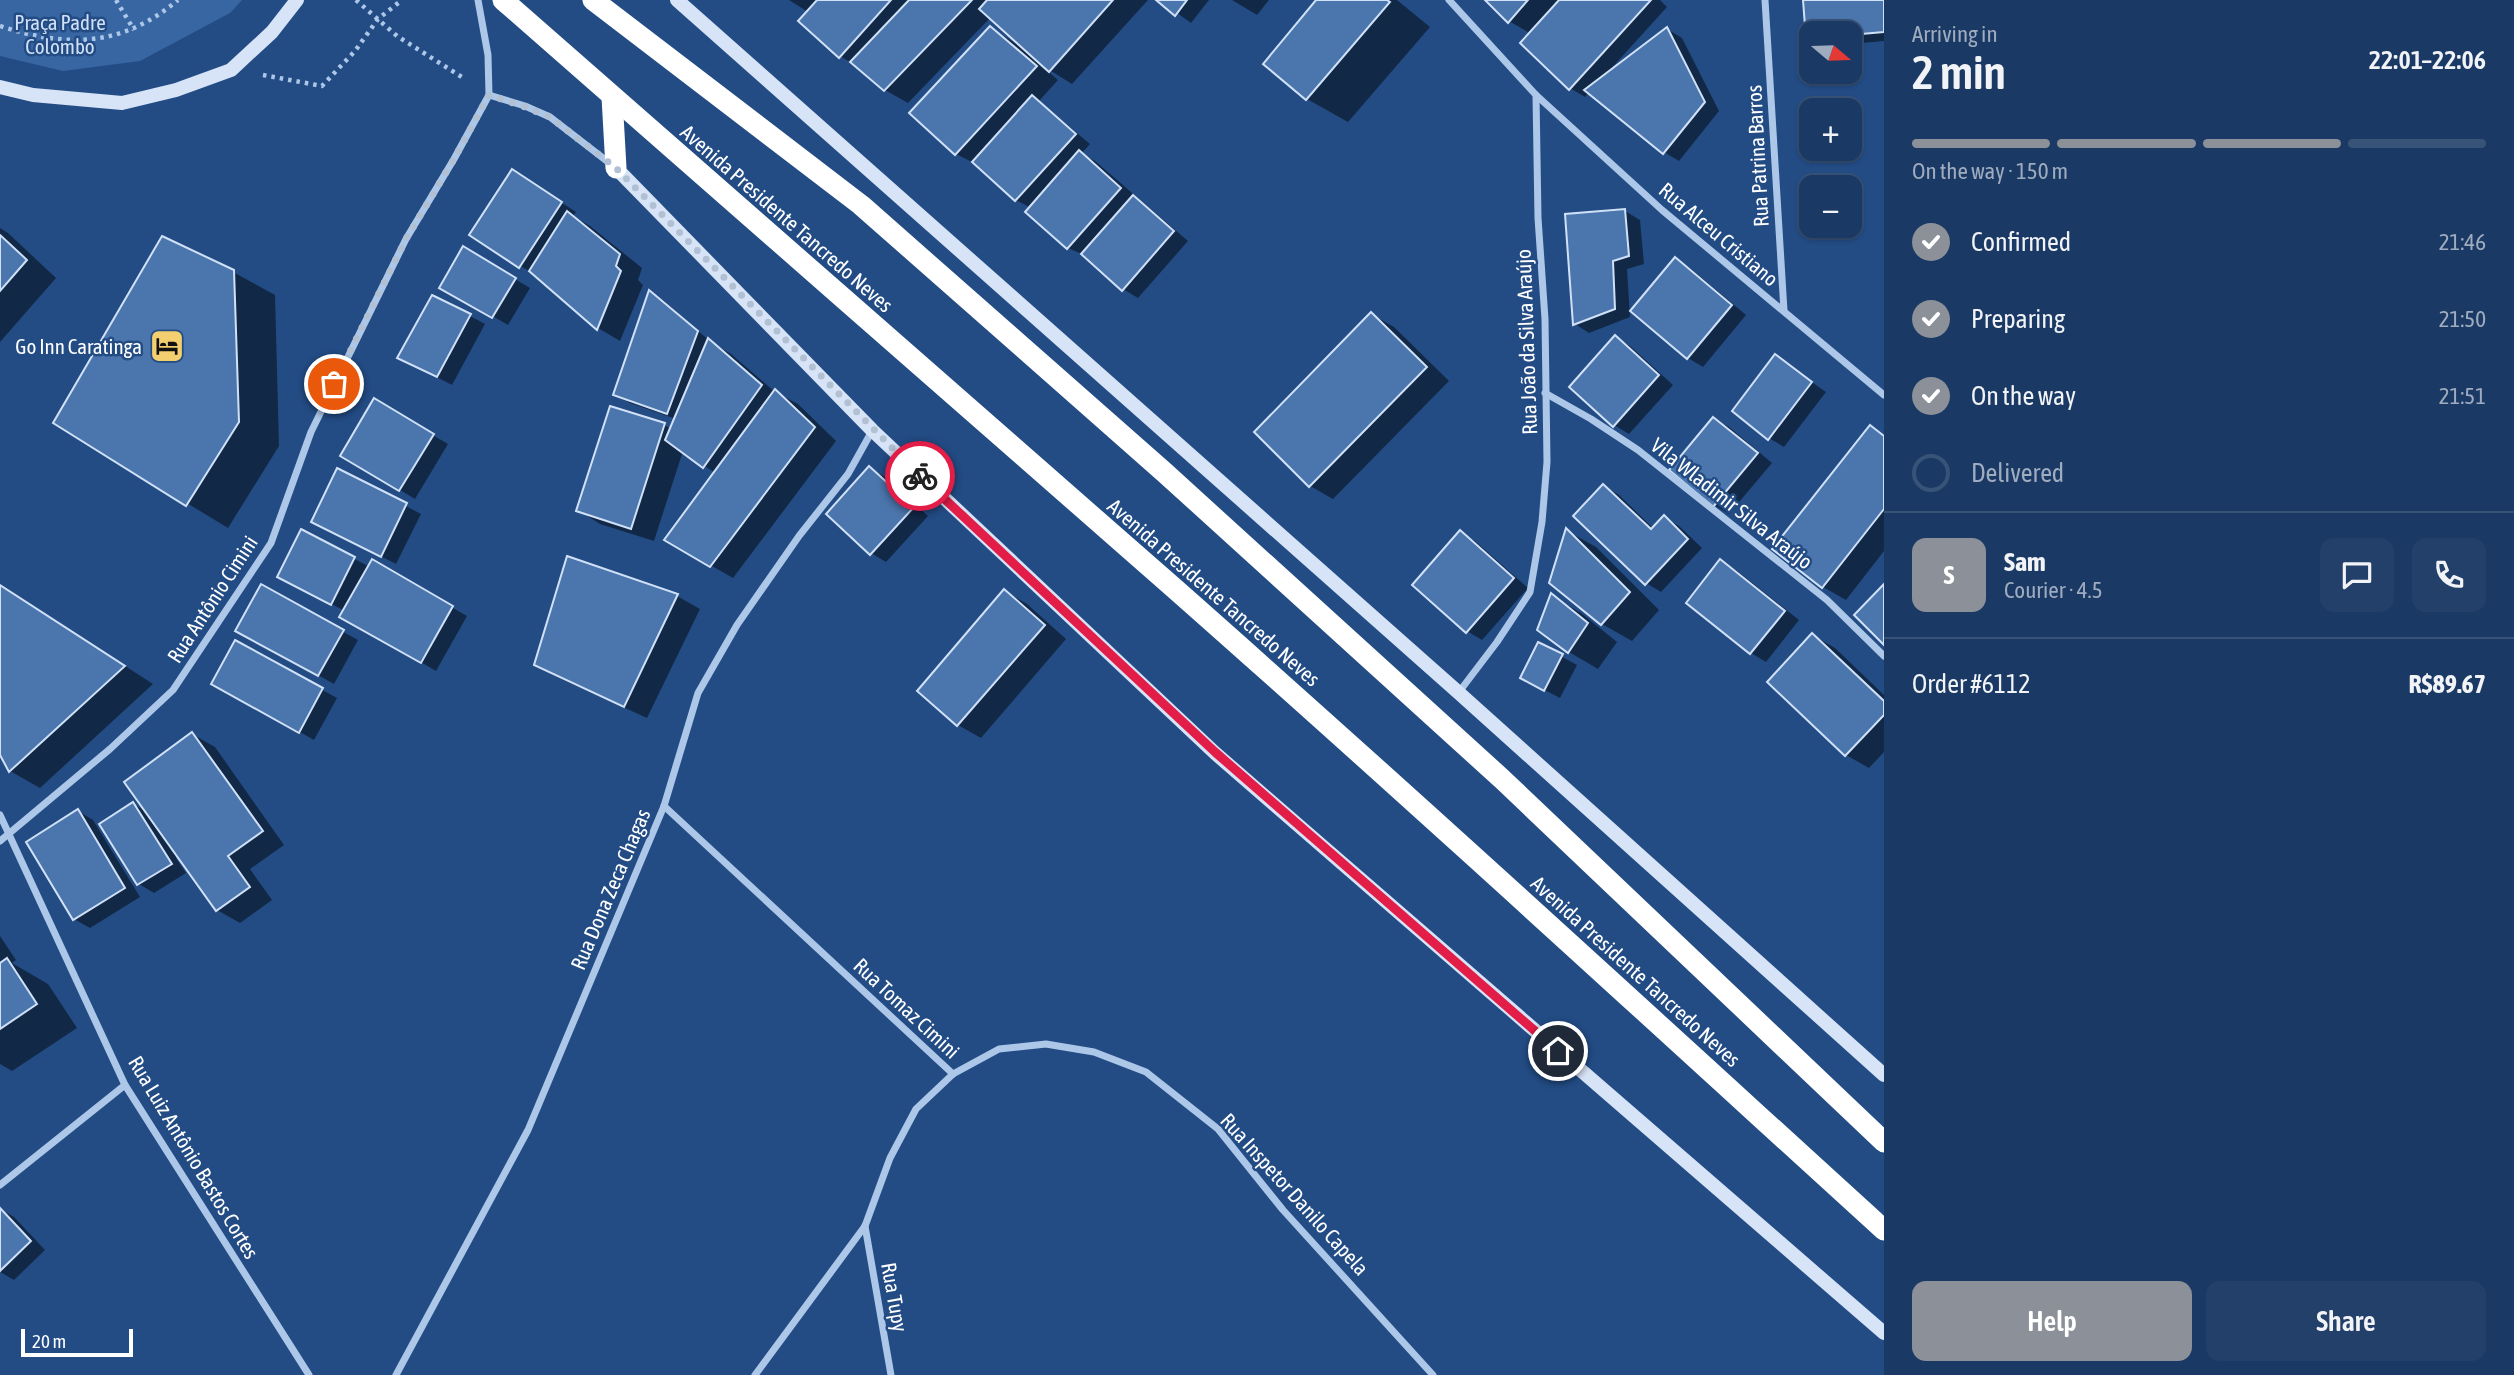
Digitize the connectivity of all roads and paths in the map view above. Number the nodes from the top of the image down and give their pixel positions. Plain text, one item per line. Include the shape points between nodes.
1 (116, 0) edge
2 (178, 0) edge
3 (296, 0) edge
4 (356, 0) edge
5 (401, 0) edge
6 (478, 0) edge
7 (503, 0) edge
8 (677, 0) edge
9 (1449, 0) edge
10 (1765, 0) edge
11 (595, 1) edge
12 (378, 19) junction
13 (0, 26) edge
14 (134, 30) junction
15 (231, 70) junction
16 (0, 87) edge
17 (489, 95) junction
18 (1536, 95) junction
19 (612, 97) junction
20 (616, 168) junction
21 (1784, 311) junction
22 (1545, 393) junction
23 (1884, 395) edge
24 (872, 430) junction
25 (1884, 656) edge
26 (1459, 693) junction
27 (664, 806) junction
28 (0, 814) edge
29 (10, 834) junction
30 (0, 841) edge
31 (953, 1074) junction
32 (1884, 1075) edge
33 (125, 1085) junction
34 (1884, 1143) edge
35 (0, 1185) edge
36 (865, 1226) junction
37 (1884, 1230) edge
38 (1884, 1333) edge
39 (309, 1375) edge
40 (396, 1375) edge
41 (755, 1375) edge
42 (891, 1375) edge
43 (1433, 1375) edge

1 - 14 path
2 - 14 path
3 - 15 main road via 272,32
4 - 12 path
5 - 12 path
6 - 17 street via 488,55
7 - 19 highway, Avenida Presidente Tancredo Neves
8 - 26 main road
9 - 18 street
10 - 21 street, Rua Patrina Barros
11 - 34 highway, Avenida Presidente Tancredo Neves via 861,205 1091,408 1502,779
12 - 15 path via 322,86
12 - 17 path
13 - 14 path via 85,41
15 - 16 main road via 122,103 33,95
17 - 20 street via 550,117
17 - 29 street, Rua Antônio Cimini via 406,239 311,432 271,543 173,690
18 - 21 street, Rua Alceu Cristiano
18 - 22 street, Rua João da Silva Araújo
19 - 20 highway
19 - 37 highway, Avenida Presidente Tancredo Neves via 1185,597
20 - 24 main road
21 - 23 street, Rua Alceu Cristiano
22 - 25 street, Vila Wladimir Silva Araújo via 1638,450 1827,600
22 - 26 street, Rua João da Silva Araújo via 1547,462 1530,592
24 - 27 street, Rua Dona Zeca Chagas via 848,474 737,625 698,693
24 - 38 main road via 1215,752
26 - 32 main road
27 - 31 street, Rua Tomaz Cimini
27 - 40 street, Rua Dona Zeca Chagas via 528,1130
28 - 29 street, Rua Luiz Antônio Bastos Cortes
29 - 30 street, Rua Antônio Cimini
29 - 33 street, Rua Luiz Antônio Bastos Cortes
31 - 36 street, Rua Tomaz Cimini via 916,1109 890,1158
31 - 43 street, Rua Inspetor Danilo Capela via 999,1049 1046,1044 1094,1052 1146,1072 1218,1129 1283,1210
33 - 35 street
33 - 39 street, Rua Luiz Antônio Bastos Cortes
36 - 41 street, Rua Tomaz Cimini
36 - 42 street, Rua Tupy

